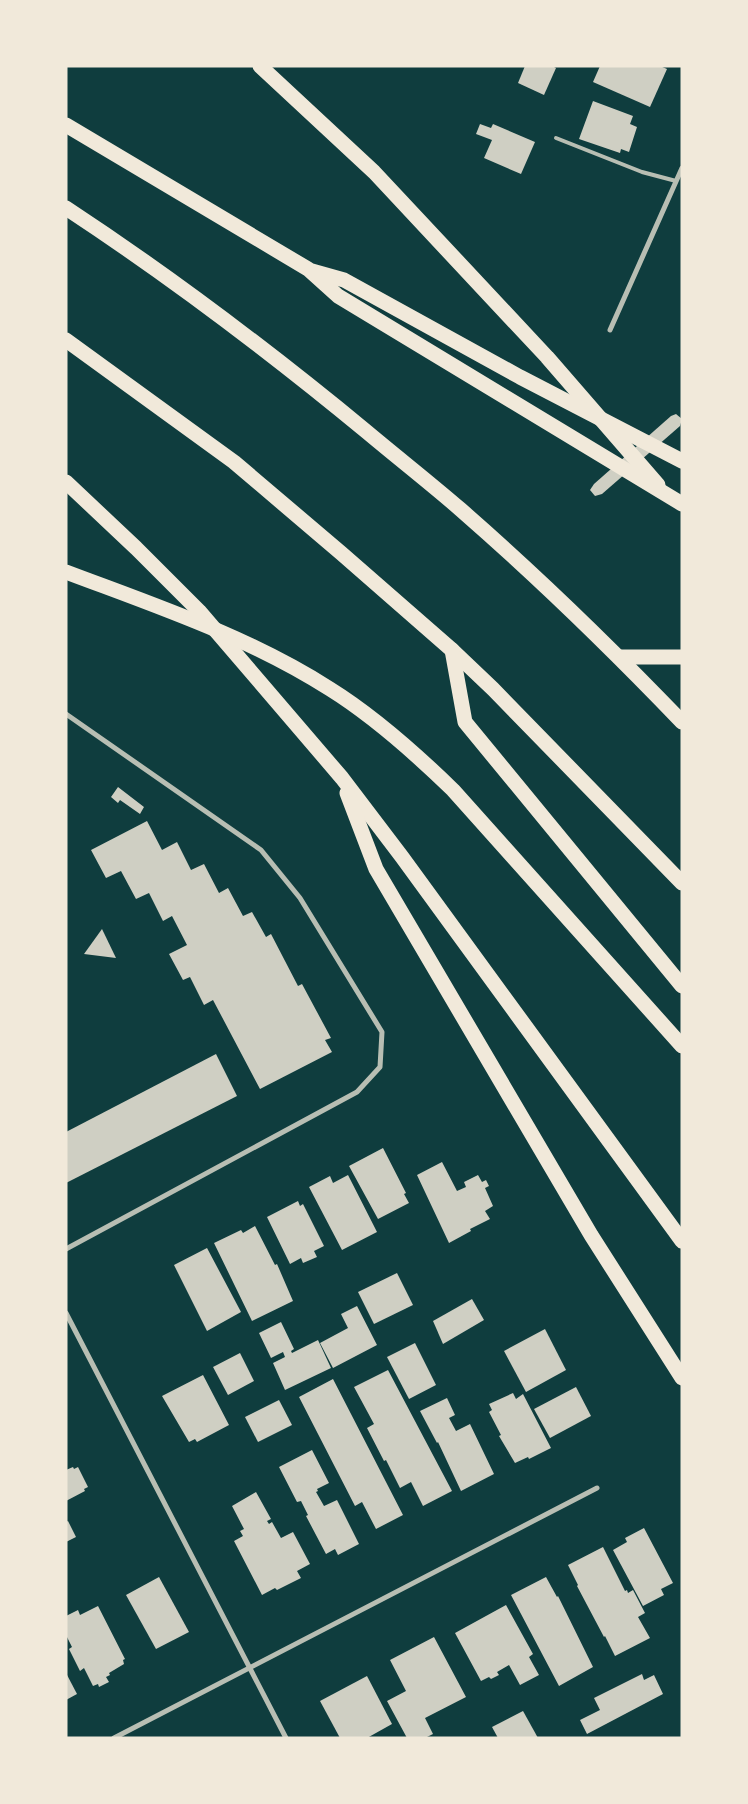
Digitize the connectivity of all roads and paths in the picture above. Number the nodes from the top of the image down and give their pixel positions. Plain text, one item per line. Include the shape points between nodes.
1 (260, 66) edge
2 (66, 125) edge
3 (556, 138) dead end
4 (682, 168) edge
5 (676, 181) junction
6 (66, 208) edge
7 (308, 269) junction
8 (610, 330) dead end
9 (66, 340) edge
10 (682, 461) edge
11 (66, 482) edge
12 (682, 504) edge
13 (682, 512) edge
14 (66, 572) edge
15 (452, 650) junction
16 (620, 657) junction
17 (682, 657) edge
18 (66, 714) edge
19 (72, 718) junction
20 (66, 721) edge
21 (682, 722) edge
22 (342, 778) junction
23 (682, 883) edge
24 (682, 986) edge
25 (682, 1046) edge
26 (682, 1241) edge
27 (66, 1249) edge
28 (66, 1313) edge
29 (681, 1377) edge
30 (597, 1488) dead end
31 (250, 1667) junction
32 (114, 1738) edge
33 (286, 1738) edge

1 - 13 highway via 374,172 548,357
2 - 7 highway
3 - 5 lane via 642,172
4 - 5 street
5 - 8 street
6 - 16 highway via 135,253 290,369 460,509
7 - 10 highway via 344,280
7 - 12 highway via 338,296
9 - 15 highway via 234,462
11 - 22 highway via 199,611
14 - 25 highway via 219,631 274,657 331,689 378,723 453,790
15 - 23 highway
15 - 24 highway via 465,722
16 - 17 highway
16 - 21 highway
18 - 19 street
19 - 20 street
19 - 27 street via 261,850 300,898 382,1032 380,1067 357,1092
22 - 26 highway
22 - 29 highway via 376,869 586,1226
28 - 31 street
30 - 31 street
31 - 32 street
31 - 33 street

